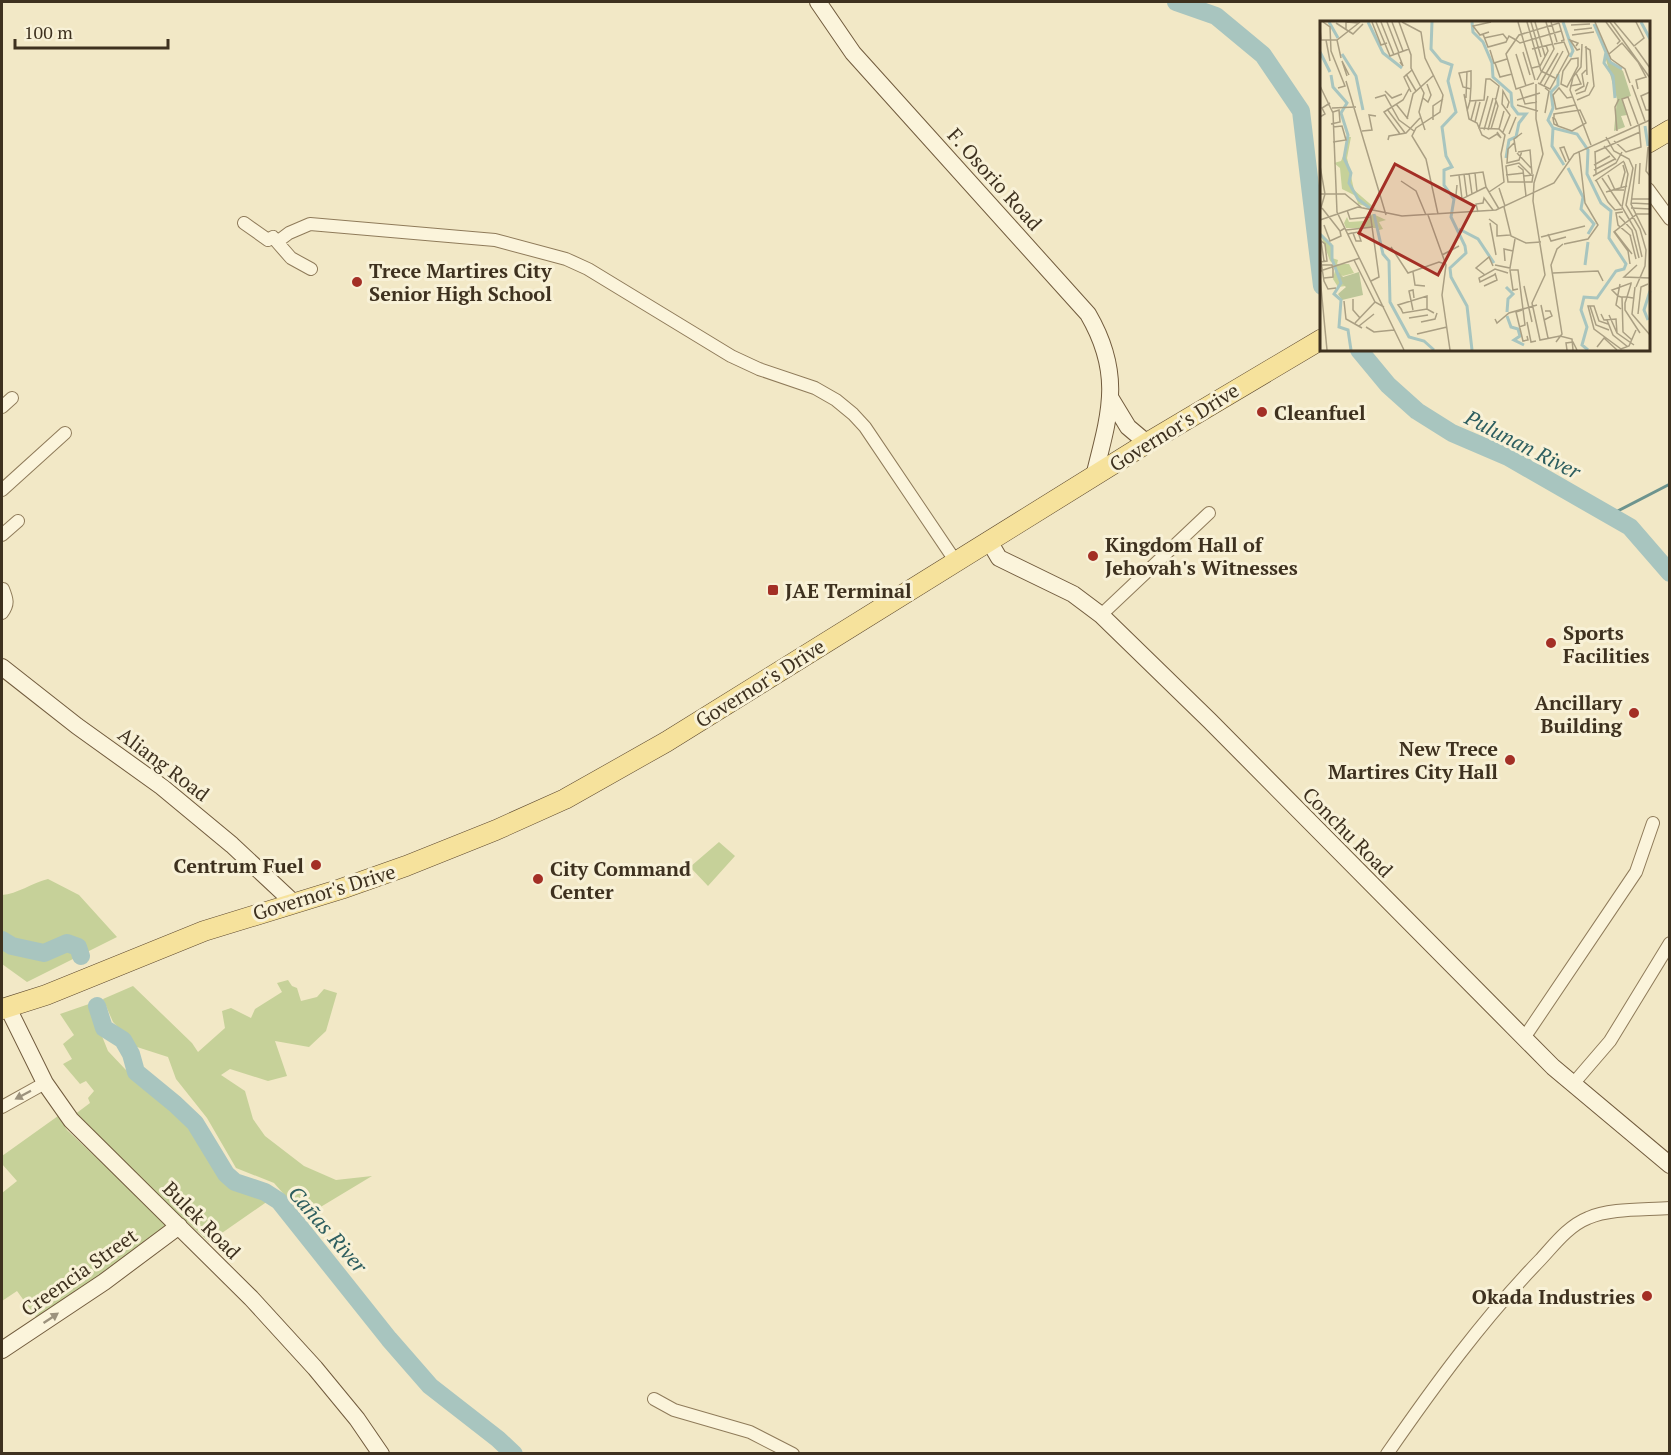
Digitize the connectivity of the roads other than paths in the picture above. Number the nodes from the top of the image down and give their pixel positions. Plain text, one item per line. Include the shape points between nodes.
1 (818, 2) edge
2 (1670, 130) edge
3 (1650, 142) edge
4 (1650, 192) edge
5 (1670, 219) edge
6 (244, 223) dead end
7 (277, 242) junction
8 (311, 269) dead end
9 (1320, 340) edge
10 (12, 398) dead end
11 (1111, 399) junction
12 (2, 407) edge
13 (65, 433) dead end
14 (1147, 443) junction
15 (1095, 476) junction
16 (2, 490) edge
17 (1209, 513) dead end
18 (18, 521) dead end
19 (2, 535) edge
20 (989, 541) junction
21 (956, 562) junction
22 (3, 589) dead end
23 (2, 613) edge
24 (1101, 615) junction
25 (2, 667) edge
26 (1653, 823) dead end
27 (294, 903) junction
28 (1670, 943) edge
29 (4, 1008) edge
30 (1524, 1038) junction
31 (45, 1083) junction
32 (1573, 1084) junction
33 (2, 1107) edge
34 (1670, 1166) edge
35 (1670, 1208) edge
36 (179, 1226) junction
37 (2, 1350) edge
38 (654, 1399) dead end
39 (381, 1454) edge
40 (793, 1454) edge
41 (1388, 1454) edge

1 - 11 main road, F. Osorio Road via 853,53 1088,314 1106,350
2 - 3 main road
4 - 5 street
6 - 7 street
7 - 8 street via 291,258
7 - 21 street via 310,224 495,240 578,264 731,356 836,400 865,427
9 - 14 main road, Governor's Drive
10 - 12 street
11 - 14 main road, F. Osorio Road via 1128,427
11 - 15 main road, F. Osorio Road
13 - 16 street
14 - 15 main road, Governor's Drive
15 - 20 main road, Governor's Drive
17 - 24 street
18 - 19 street
20 - 21 main road, Governor's Drive
20 - 24 main road, Conchu Road via 999,558 1073,594
21 - 27 main road, Governor's Drive via 590,786 469,842
22 - 23 street via 8,600
24 - 30 main road, Conchu Road
25 - 27 main road, Aliang Road via 162,787
26 - 30 street via 1636,872
27 - 29 main road, Governor's Drive via 228,922
28 - 32 street via 1610,1041
29 - 31 main road, Bulek Road
30 - 32 main road, Conchu Road
31 -> 33 street
31 - 36 main road, Bulek Road via 70,1120
32 - 34 main road, Conchu Road
35 - 41 street via 1589,1217 1569,1230 1511,1290 1426,1398
37 -> 36 main road, Creencia Street
36 - 39 main road, Bulek Road via 295,1345
38 - 40 street via 674,1410 750,1432

